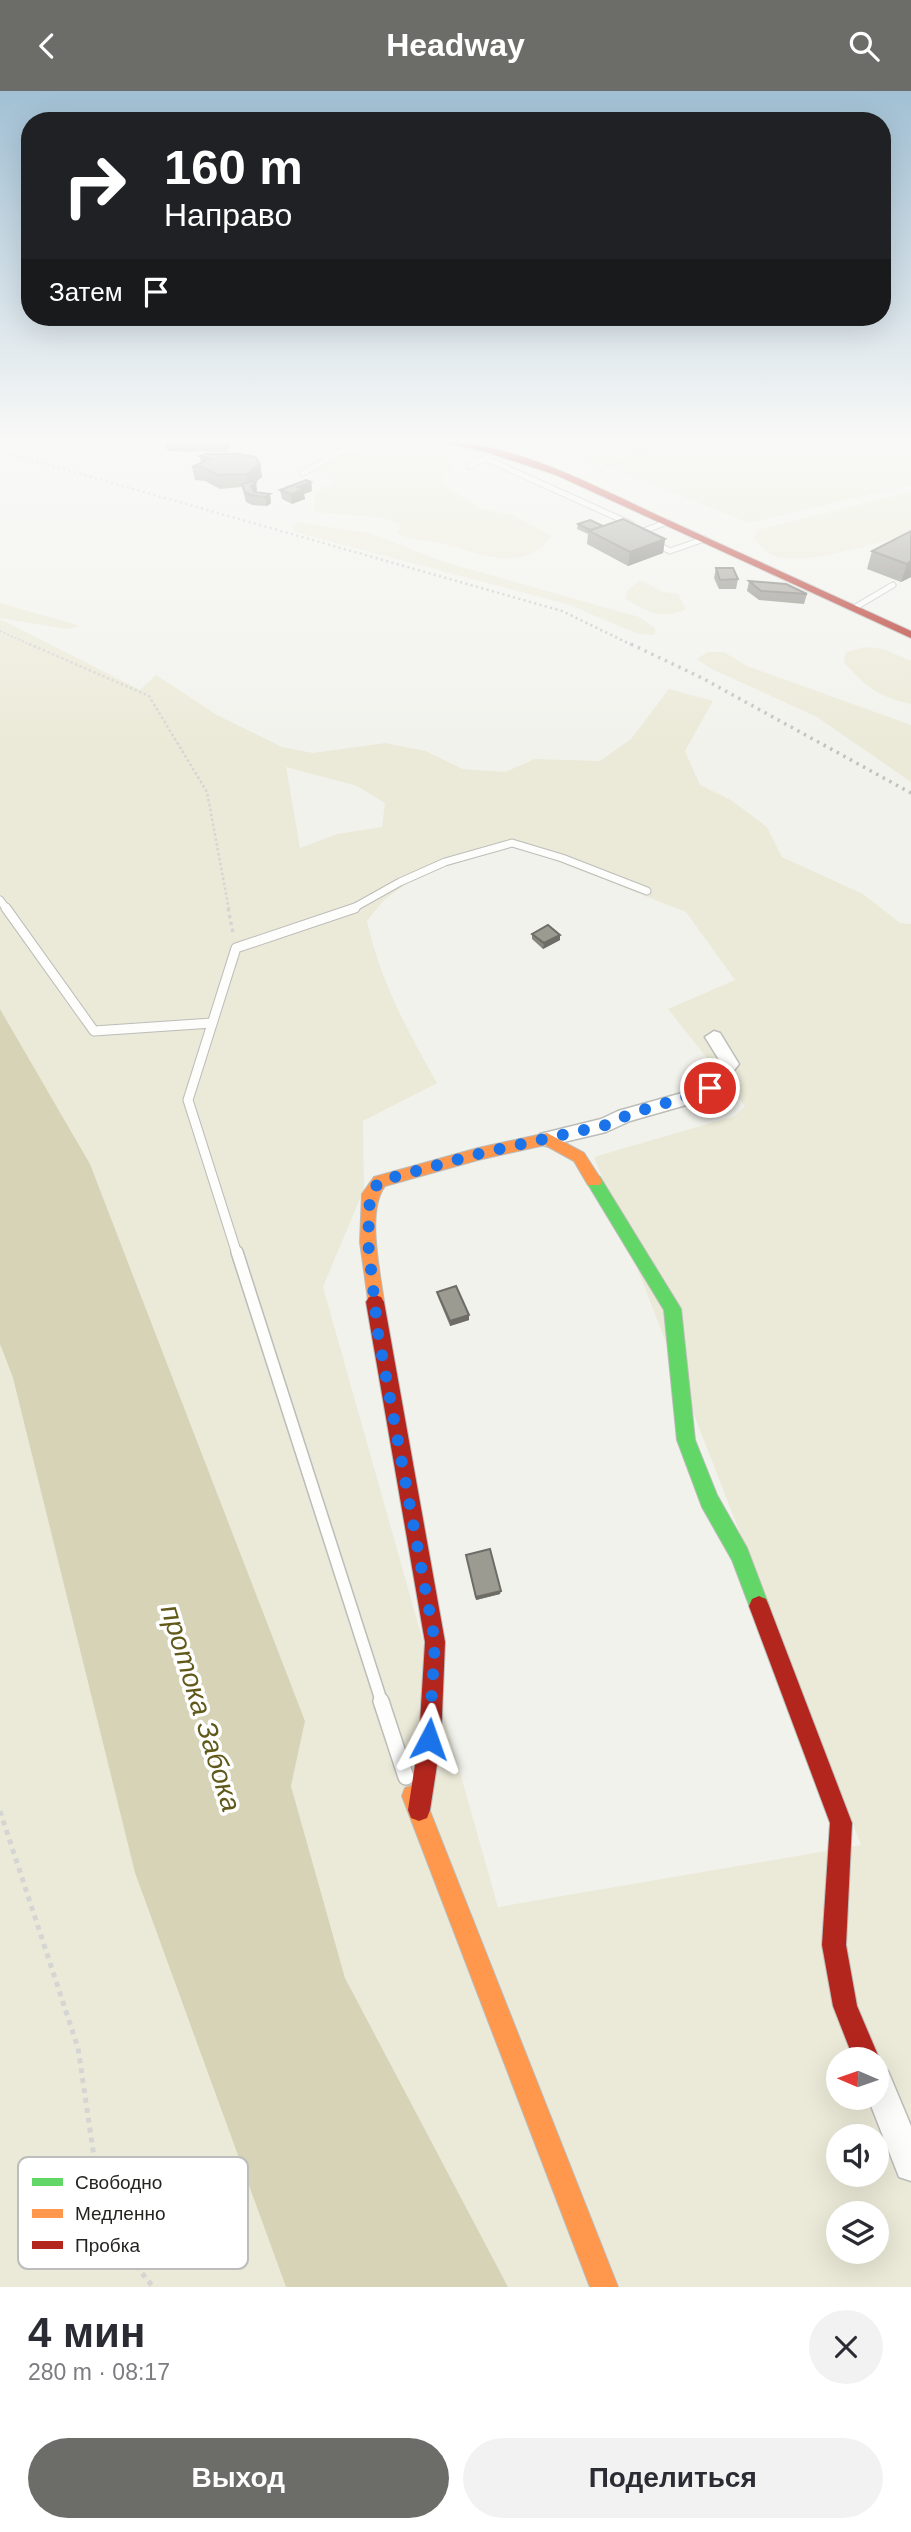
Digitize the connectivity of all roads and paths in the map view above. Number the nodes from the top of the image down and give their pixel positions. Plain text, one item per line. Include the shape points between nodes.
1 (657, 544) edge
2 (688, 544) edge
3 (716, 544) edge
4 (893, 585) dead end
5 (854, 608) junction
6 (0, 631) edge
7 (911, 635) edge
8 (647, 891) dead end
9 (0, 900) edge
10 (236, 948) junction
11 (212, 1023) junction
12 (714, 1037) dead end
13 (547, 1139) junction
14 (405, 1777) joint
15 (419, 1810) junction
16 (0, 1811) edge
17 (862, 2047) edge
18 (889, 2111) edge
19 (94, 2157) edge
20 (911, 2165) edge
21 (139, 2269) edge
22 (153, 2287) edge
23 (604, 2287) edge

1 - 2 lane via 670,551
3 - 5 street
4 - 5 lane
5 - 7 street
6 - 10 path via 149,696 207,792
8 - 10 lane via 512,843 445,862 360,906
9 - 11 lane via 94,1031
10 - 11 lane
11 - 14 lane via 188,1100
12 - 13 street via 730,1064 710,1088 606,1125
13 - 15 street via 380,1181 370,1194 368,1242 378,1333 435,1642
13 - 17 street via 579,1157 671,1308 686,1440 709,1500 740,1555 841,1823 834,1945 845,2006
14 - 15 street
15 - 23 street
16 - 19 path via 78,2048
18 - 20 street
21 - 22 path

